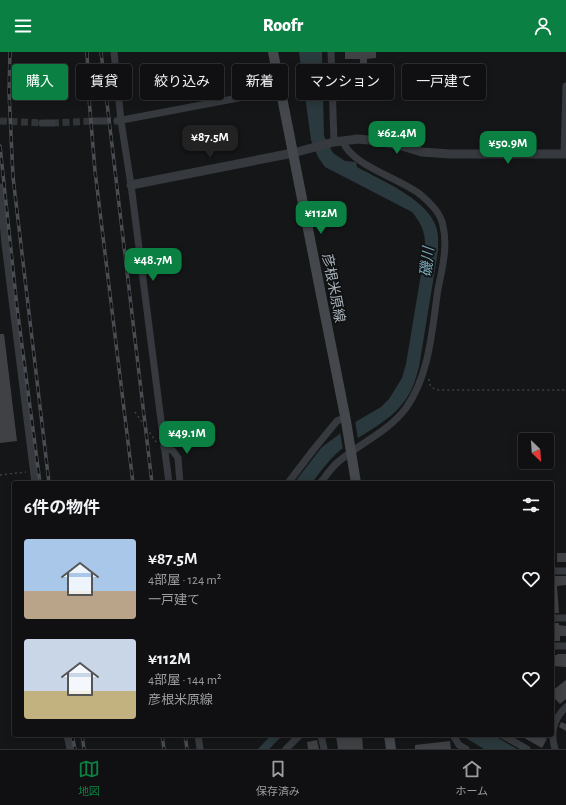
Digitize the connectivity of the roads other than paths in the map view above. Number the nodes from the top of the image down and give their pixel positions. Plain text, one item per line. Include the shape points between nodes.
1 (114, 52) edge
2 (273, 52) edge
3 (331, 52) edge
4 (275, 64) edge
5 (566, 86) edge
6 (232, 99) edge
7 (282, 100) edge
8 (104, 120) tunnel mouth
9 (93, 121) tunnel mouth
10 (118, 121) junction
11 (42, 123) tunnel mouth
12 (52, 123) tunnel mouth
13 (337, 141) junction
14 (293, 153) junction
15 (565, 154) edge
16 (131, 185) junction
17 (0, 187) edge
18 (346, 419) junction
19 (164, 447) junction
20 (351, 450) junction
21 (35, 481) edge
22 (169, 481) edge
23 (180, 481) edge
24 (290, 481) edge
25 (322, 481) edge
26 (356, 481) edge
27 (554, 571) edge
28 (566, 571) edge
29 (554, 618) edge
30 (566, 618) edge
31 (554, 646) edge
32 (566, 646) edge
33 (566, 707) edge
34 (554, 726) edge
35 (67, 737) edge
36 (198, 737) edge
37 (298, 737) edge
38 (321, 737) edge
39 (389, 737) edge
40 (454, 737) edge
41 (505, 737) edge
42 (553, 737) edge
43 (460, 747) edge
44 (70, 749) edge
45 (200, 749) edge
46 (286, 749) edge
47 (324, 749) edge
48 (390, 749) edge
49 (466, 749) edge
50 (526, 749) edge
51 (555, 749) edge

1 - 10 street
2 - 4 main road, 彦根米原線
3 - 13 street
5 - 15 street
6 - 10 street
7 - 14 main road, 彦根米原線
8 - 9 street
10 - 16 street
11 - 12 street
13 - 14 street
13 - 15 street via 379,141 422,152 450,154
13 - 20 street via 360,161 420,194 434,207 443,226 445,248 428,354 414,396 384,430
14 - 16 street
14 - 18 main road, 彦根米原線
16 - 19 street
17 - 21 street
18 - 20 main road, 彦根米原線
18 - 24 street via 337,421
19 - 22 street
19 - 23 street via 173,451 178,458
20 - 25 street
20 - 26 main road, 彦根米原線
27 - 28 street
29 - 30 street
31 - 32 street
33 - 34 street
35 - 44 street
36 - 45 street
37 - 46 street
38 - 47 street
39 - 48 main road
40 - 43 street
41 - 50 street
42 - 51 street
43 - 49 street

